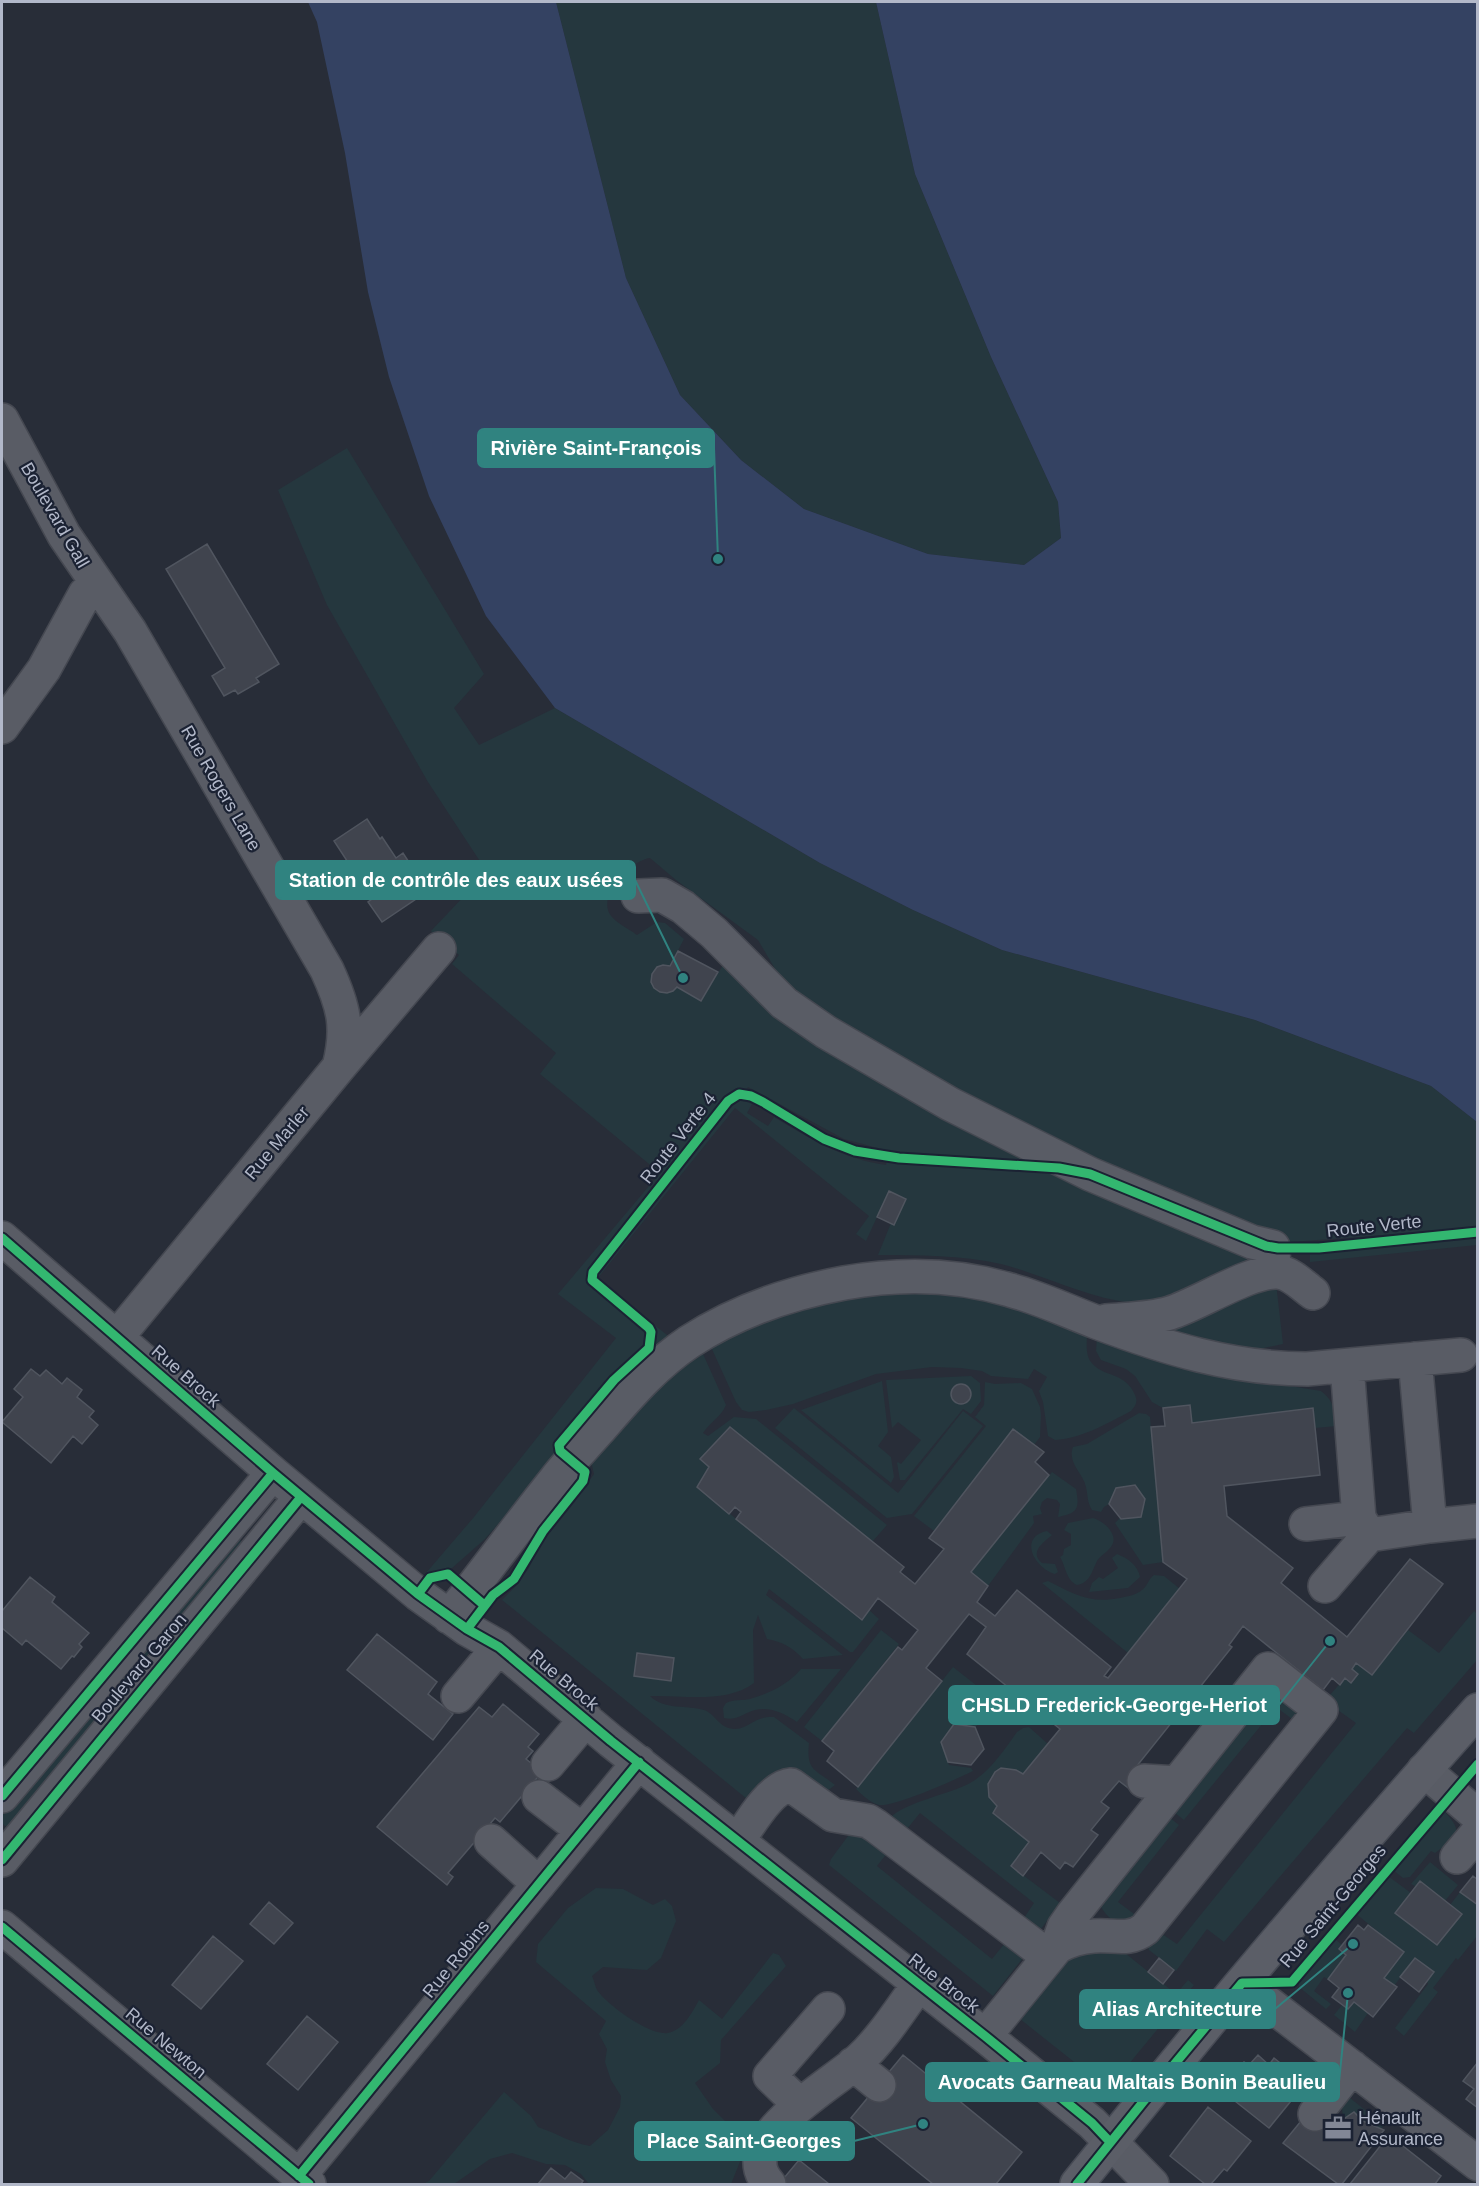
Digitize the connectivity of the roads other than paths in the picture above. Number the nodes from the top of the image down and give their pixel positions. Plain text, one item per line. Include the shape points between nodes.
1 (2, 420) edge
2 (96, 584) junction
3 (2, 727) edge
4 (638, 896) dead end
5 (439, 950) dead end
6 (339, 1067) junction
7 (2, 1238) edge
8 (1274, 1272) junction
9 (1313, 1293) dead end
10 (1097, 1322) junction
11 (117, 1337) junction
12 (1461, 1355) dead end
13 (1415, 1359) junction
14 (1347, 1366) junction
15 (273, 1473) junction
16 (302, 1497) junction
17 (1478, 1521) edge
18 (1306, 1524) dead end
19 (1364, 1526) junction
20 (1430, 1527) junction
21 (1325, 1586) dead end
22 (449, 1617) junction
23 (499, 1647) junction
24 (458, 1696) dead end
25 (1478, 1710) edge
26 (585, 1719) junction
27 (639, 1762) junction
28 (548, 1764) dead end
29 (1424, 1770) junction
30 (1177, 1783) junction
31 (2, 1796) edge
32 (539, 1797) dead end
33 (1478, 1816) edge
34 (1141, 1828) junction
35 (582, 1830) junction
36 (1478, 1832) edge
37 (491, 1841) dead end
38 (738, 1841) junction
39 (1457, 1857) dead end
40 (2, 1860) edge
41 (539, 1884) junction
42 (2, 1927) edge
43 (1053, 1952) junction
44 (1242, 1983) junction
45 (919, 1984) junction
46 (828, 2009) dead end
47 (985, 2036) junction
48 (853, 2064) junction
49 (1352, 2067) junction
50 (879, 2085) dead end
51 (800, 2105) junction
52 (1315, 2114) dead end
53 (1110, 2142) junction
54 (1478, 2163) edge
55 (304, 2180) edge
56 (769, 2184) edge
57 (1077, 2184) edge
58 (1152, 2184) edge

1 - 2 street, Boulevard Gall via 64,535
2 - 3 street, Boulevard Gall via 85,594 44,669
2 - 6 street, Rue Rogers Lane via 130,631 327,970 342,1007 345,1027
4 - 8 street via 663,895 683,907 784,1003 835,1038 950,1104 1090,1174 1252,1242 1273,1247
5 - 6 street, Rue Marler
6 - 11 street, Rue Marler
7 - 11 street, Rue Brock
8 - 9 street via 1288,1274
8 - 10 street via 1258,1274 1167,1314
10 - 14 street via 1176,1350 1230,1363 1283,1369
10 - 22 street via 976,1281 917,1276 831,1286 744,1313 689,1342 628,1396 556,1478
11 - 15 street, Rue Brock
12 - 13 street
13 - 14 street
13 - 20 street
14 - 19 street
15 - 16 street, Rue Brock
15 - 31 street, Boulevard Garon
16 - 22 street, Rue Brock
16 - 40 street, Boulevard Garon
17 - 20 street
18 - 19 street
19 - 20 street
19 - 21 street
22 - 23 street, Rue Brock
23 - 24 street
23 - 26 street, Rue Brock
25 - 29 main road, Rue Saint-Georges
26 - 27 street, Rue Brock
26 - 28 street
27 - 35 street, Rue Robins
27 - 38 street, Rue Brock
29 - 33 street
29 - 44 main road, Rue Saint-Georges
30 - 34 street
30 - 34 street via 1139,1787
30 - 43 street via 1268,1668 1321,1710 1144,1929 1129,1937 1080,1937
32 - 35 street
34 - 43 street via 1073,1914
35 - 41 street, Rue Robins
36 - 39 street
37 - 41 street
38 - 43 street via 774,1793 782,1785 791,1785 833,1815 876,1826
38 - 45 street, Rue Brock
41 - 55 street, Rue Robins
42 - 55 street, Rue Newton
43 - 47 street
44 - 49 street
44 - 53 main road, Rue Saint-Georges
45 - 47 street, Rue Brock
45 - 48 street
46 - 51 street via 770,2076
47 - 53 street, Rue Brock
48 - 50 street
48 - 51 street
49 - 52 street
49 - 54 street
51 - 56 street via 773,2133 759,2157 760,2169
53 - 57 main road, Rue Saint-Georges
53 - 58 street, Rue Brock

